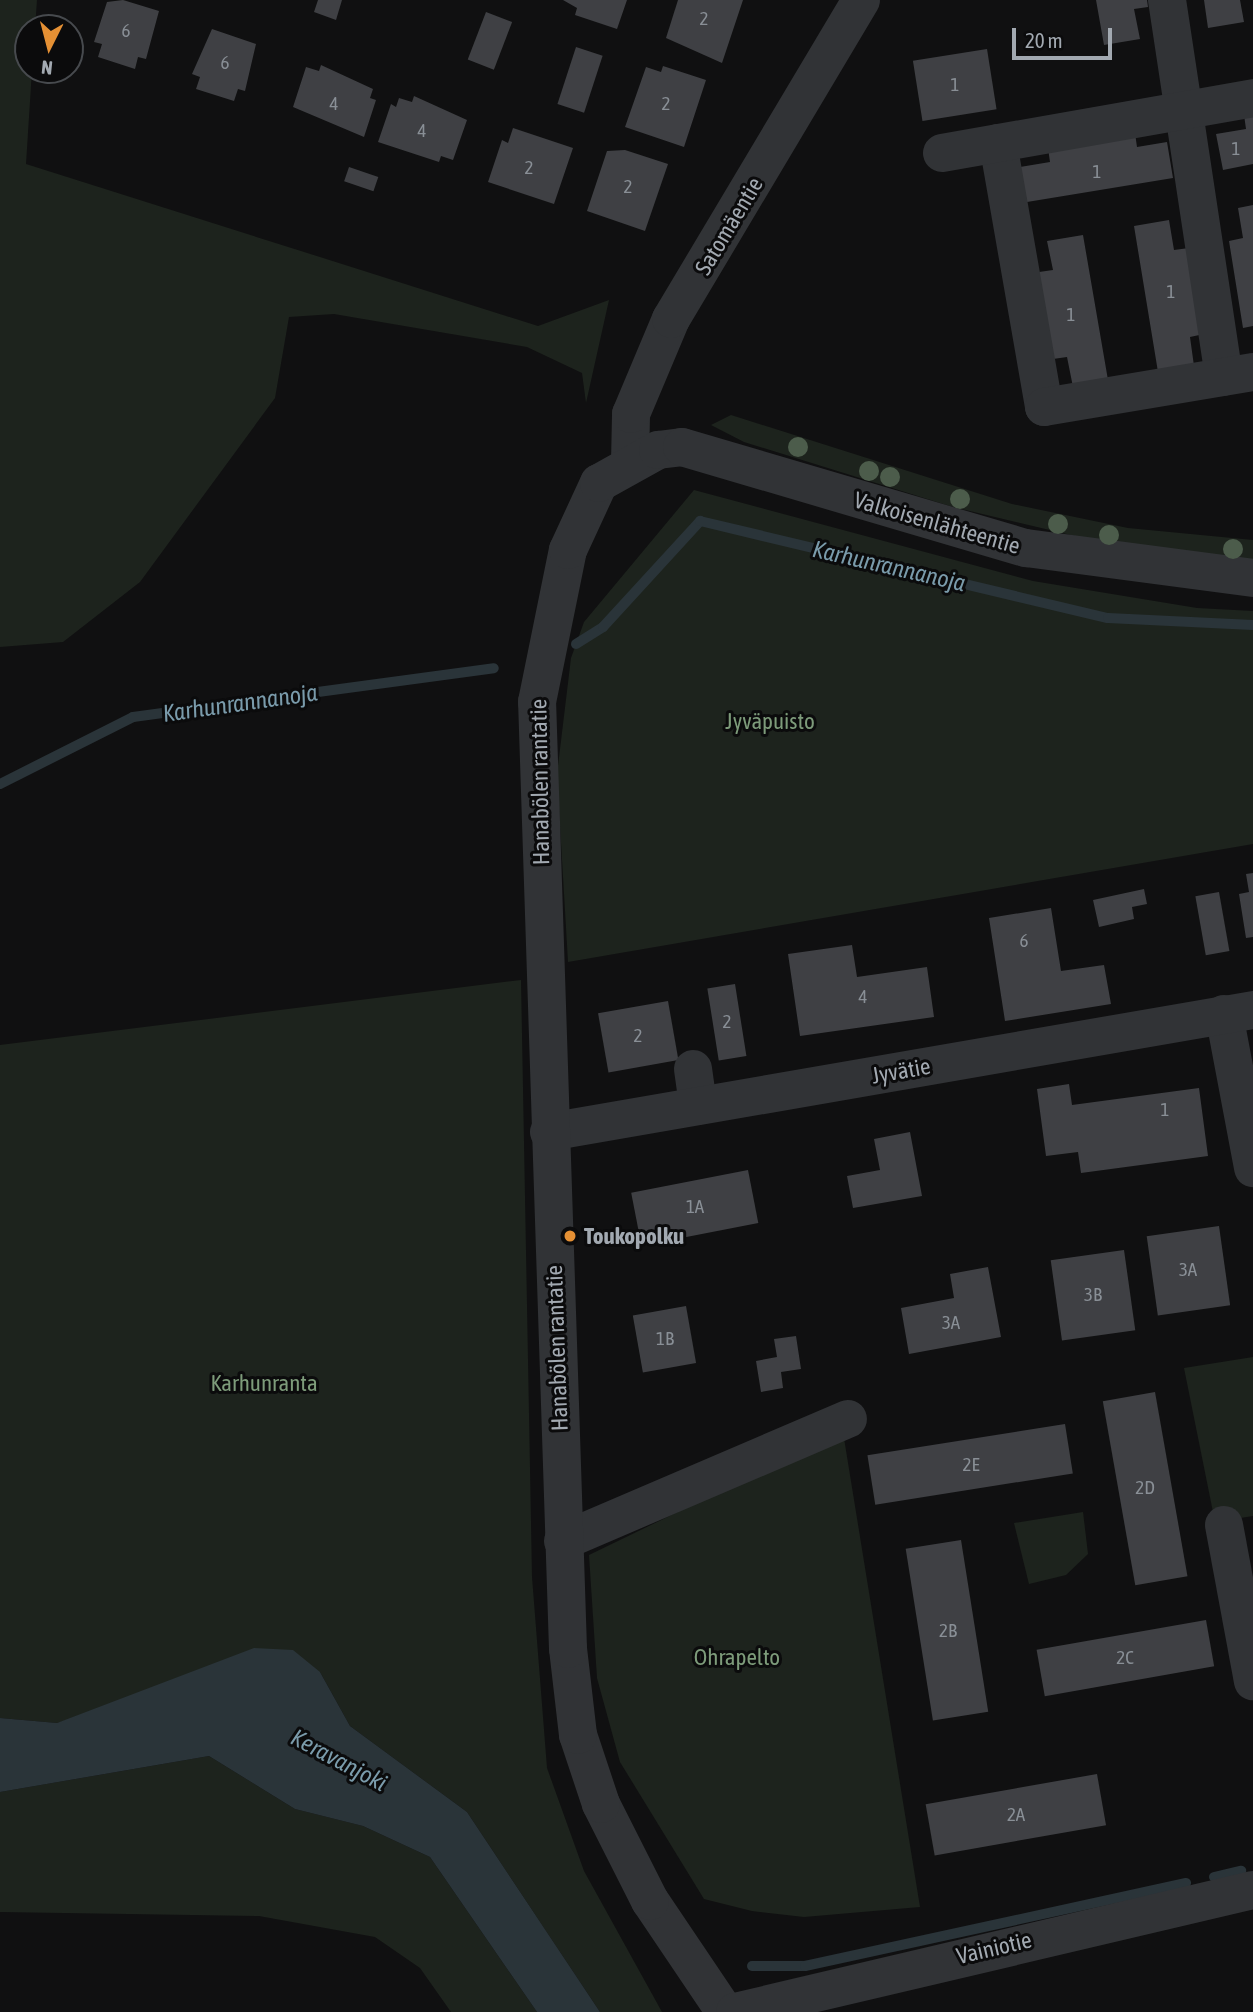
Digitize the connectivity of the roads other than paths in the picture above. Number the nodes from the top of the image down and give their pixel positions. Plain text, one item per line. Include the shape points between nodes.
1 (861, 0) edge
2 (1167, 0) edge
3 (1253, 98) edge
4 (1184, 110) junction
5 (998, 143) junction
6 (942, 153) dead end
7 (1239, 375) edge
8 (630, 463) junction
9 (1253, 578) edge
10 (1238, 1012) edge
11 (549, 1132) junction
12 (1253, 1168) edge
13 (848, 1419) dead end
14 (1224, 1525) dead end
15 (563, 1541) junction
16 (1253, 1681) edge
17 (1253, 1889) edge
18 (725, 2012) edge
19 (735, 2012) edge

1 - 8 street, Satomäentie via 671,319 631,414
2 - 4 street
3 - 4 street
4 - 5 street
4 - 7 street
5 - 6 street
5 - 7 street via 1044,407
8 - 9 street, Valkoisenlähteentie via 681,447 1026,548 1151,569
8 - 11 street, Hanabölen rantatie via 599,482 568,550 537,702
10 - 11 street, Jyvätie via 695,1088
10 - 12 street
11 - 15 street, Hanabölen rantatie
13 - 15 street
14 - 16 street
15 - 18 street, Hanabölen rantatie via 578,1735 597,1792 650,1901
17 - 19 street, Vainiotie

